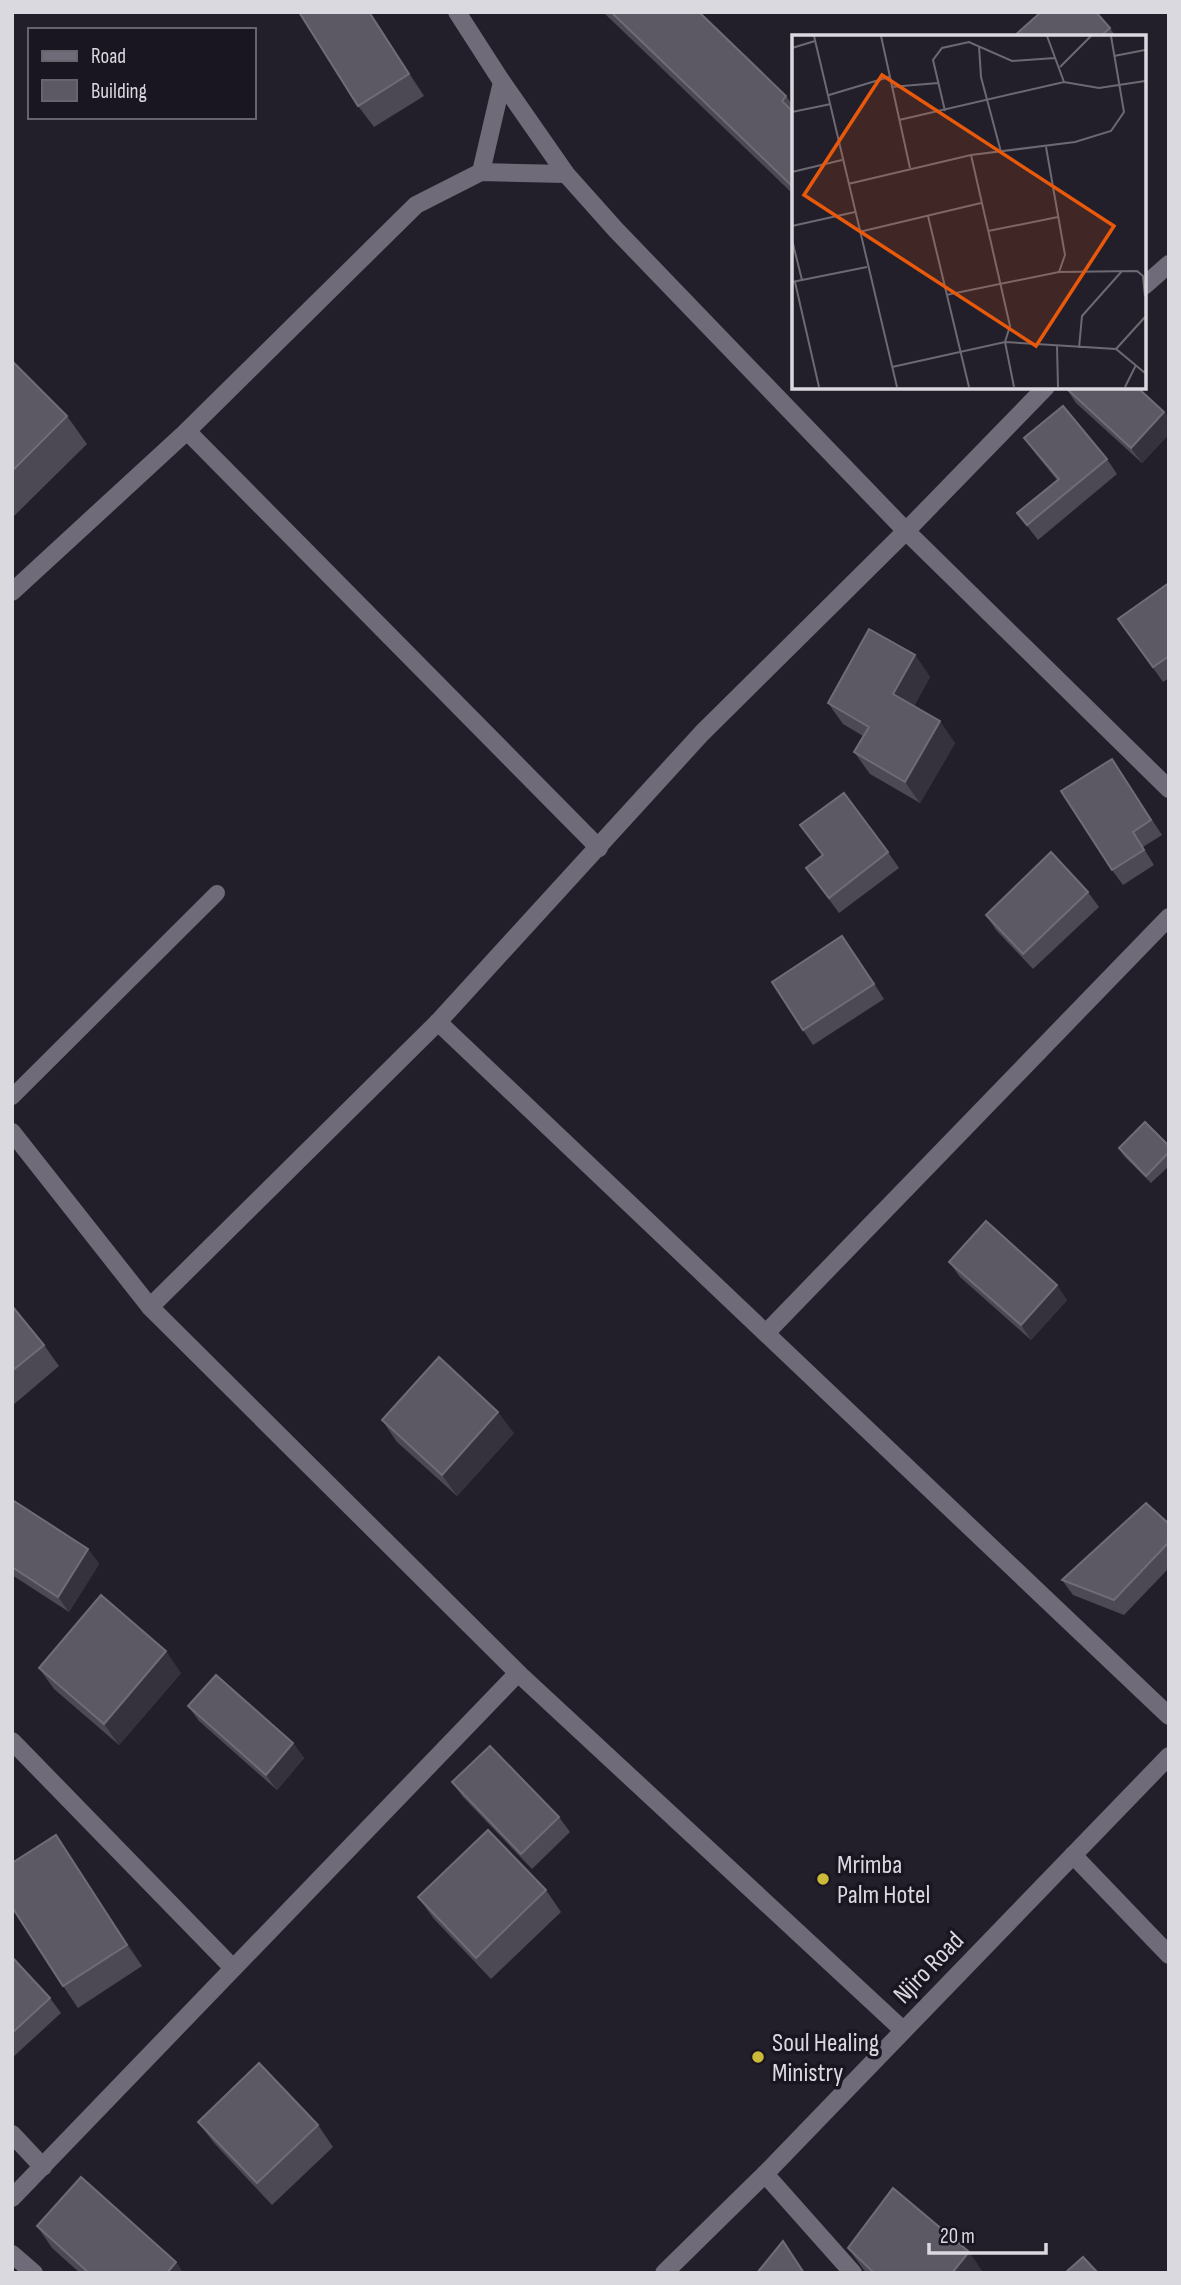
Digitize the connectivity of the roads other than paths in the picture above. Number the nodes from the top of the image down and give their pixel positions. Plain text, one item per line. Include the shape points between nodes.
1 (457, 12) edge
2 (502, 82) junction
3 (481, 172) junction
4 (566, 174) junction
5 (1169, 264) edge
6 (1146, 284) edge
7 (1045, 388) edge
8 (187, 431) junction
9 (905, 531) junction
10 (12, 592) edge
11 (1169, 789) edge
12 (599, 848) junction
13 (217, 893) dead end
14 (1169, 917) edge
15 (438, 1022) junction
16 (12, 1097) edge
17 (12, 1132) edge
18 (150, 1307) junction
19 (767, 1332) junction
20 (518, 1673) junction
21 (1169, 1716) edge
22 (12, 1741) edge
23 (1169, 1756) edge
24 (1073, 1855) junction
25 (1169, 1955) edge
26 (233, 1968) junction
27 (903, 2031) junction
28 (12, 2134) edge
29 (43, 2166) junction
30 (765, 2174) junction
31 (12, 2198) edge
32 (12, 2254) edge
33 (34, 2273) edge
34 (664, 2273) edge
35 (853, 2273) edge

1 - 2 street
2 - 3 street
2 - 4 street
3 - 4 street
3 - 8 street via 416,205
4 - 9 street
5 - 6 street
7 - 9 street
8 - 10 street
8 - 12 street
9 - 11 street
9 - 12 street via 702,733
12 - 15 street
13 - 16 lane
14 - 19 street
15 - 18 street
15 - 19 street
17 - 18 street
18 - 20 street
19 - 21 street
20 - 26 street
20 - 27 street
22 - 26 street
23 - 24 street, Njiro Road
24 - 25 street
24 - 27 street, Njiro Road
26 - 29 street
27 - 30 street, Njiro Road
28 - 29 street
29 - 31 street
30 - 34 street, Njiro Road
30 - 35 street
32 - 33 street

